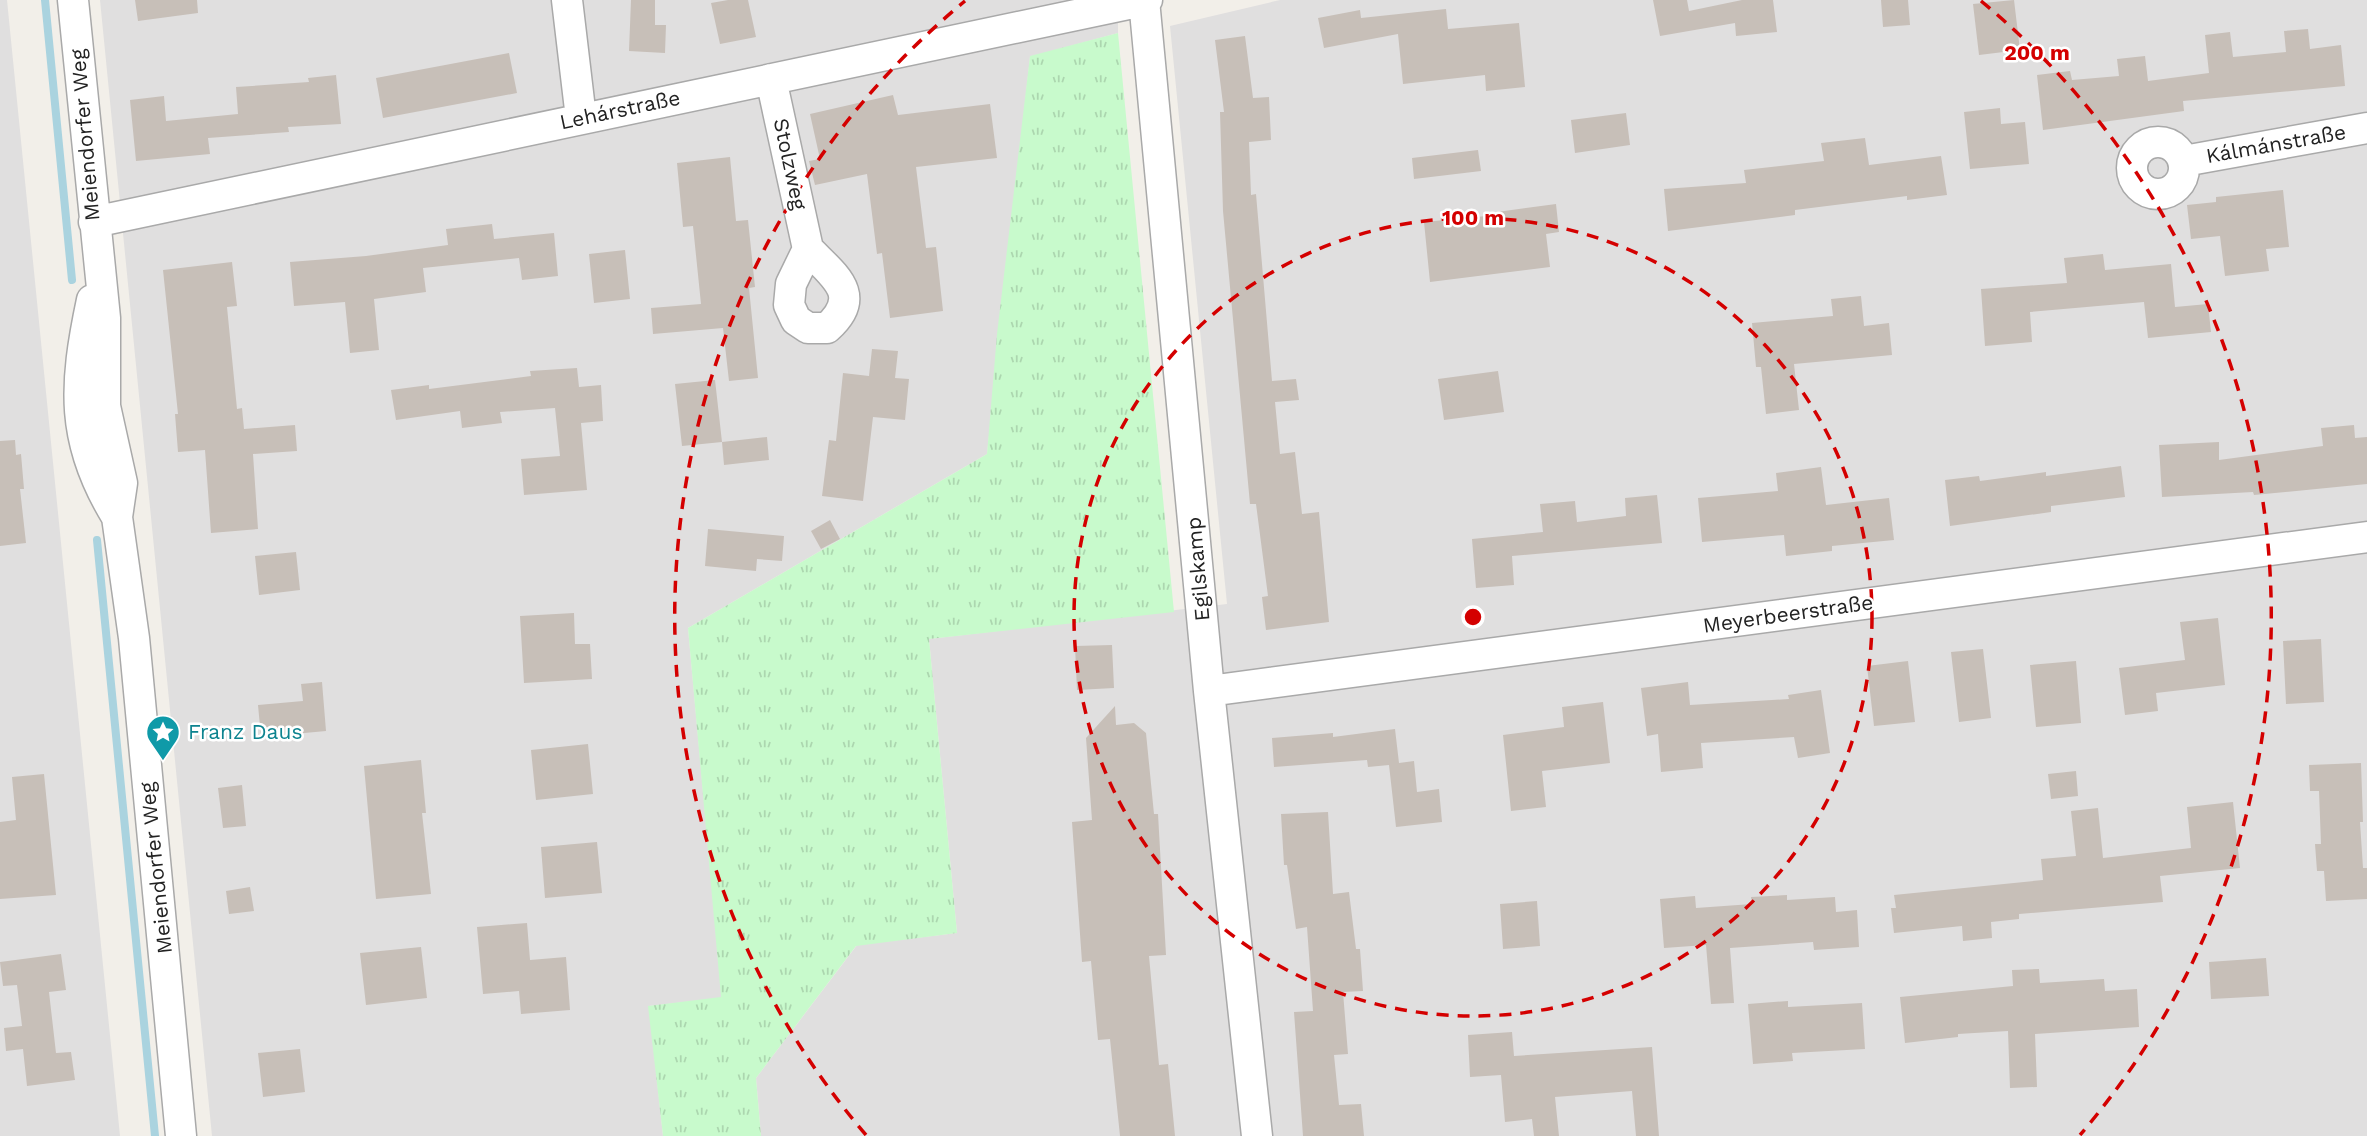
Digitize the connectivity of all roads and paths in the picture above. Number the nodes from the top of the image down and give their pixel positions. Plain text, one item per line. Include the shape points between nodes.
1 (73, 0) edge
2 (567, 0) edge
3 (1145, 0) edge
4 (771, 79) junction
5 (581, 118) junction
6 (2367, 128) edge
7 (2184, 161) dead end
8 (94, 222) junction
9 (808, 249) dead end
10 (2367, 537) edge
11 (1209, 691) junction
12 (181, 1136) edge
13 (1257, 1136) edge

1 - 8 street, Meiendorfer Weg
2 - 5 street
3 - 4 street, Lehárstraße
3 - 11 street, Egilskamp
4 - 5 street, Lehárstraße
4 - 9 street, Stolzweg
5 - 8 street, Lehárstraße
6 - 7 street, Kálmánstraße
8 - 12 street, Meiendorfer Weg via 99,269 79,371 78,410 100,486 117,517 134,638
10 - 11 street, Meyerbeerstraße
11 - 13 street, Egilskamp

